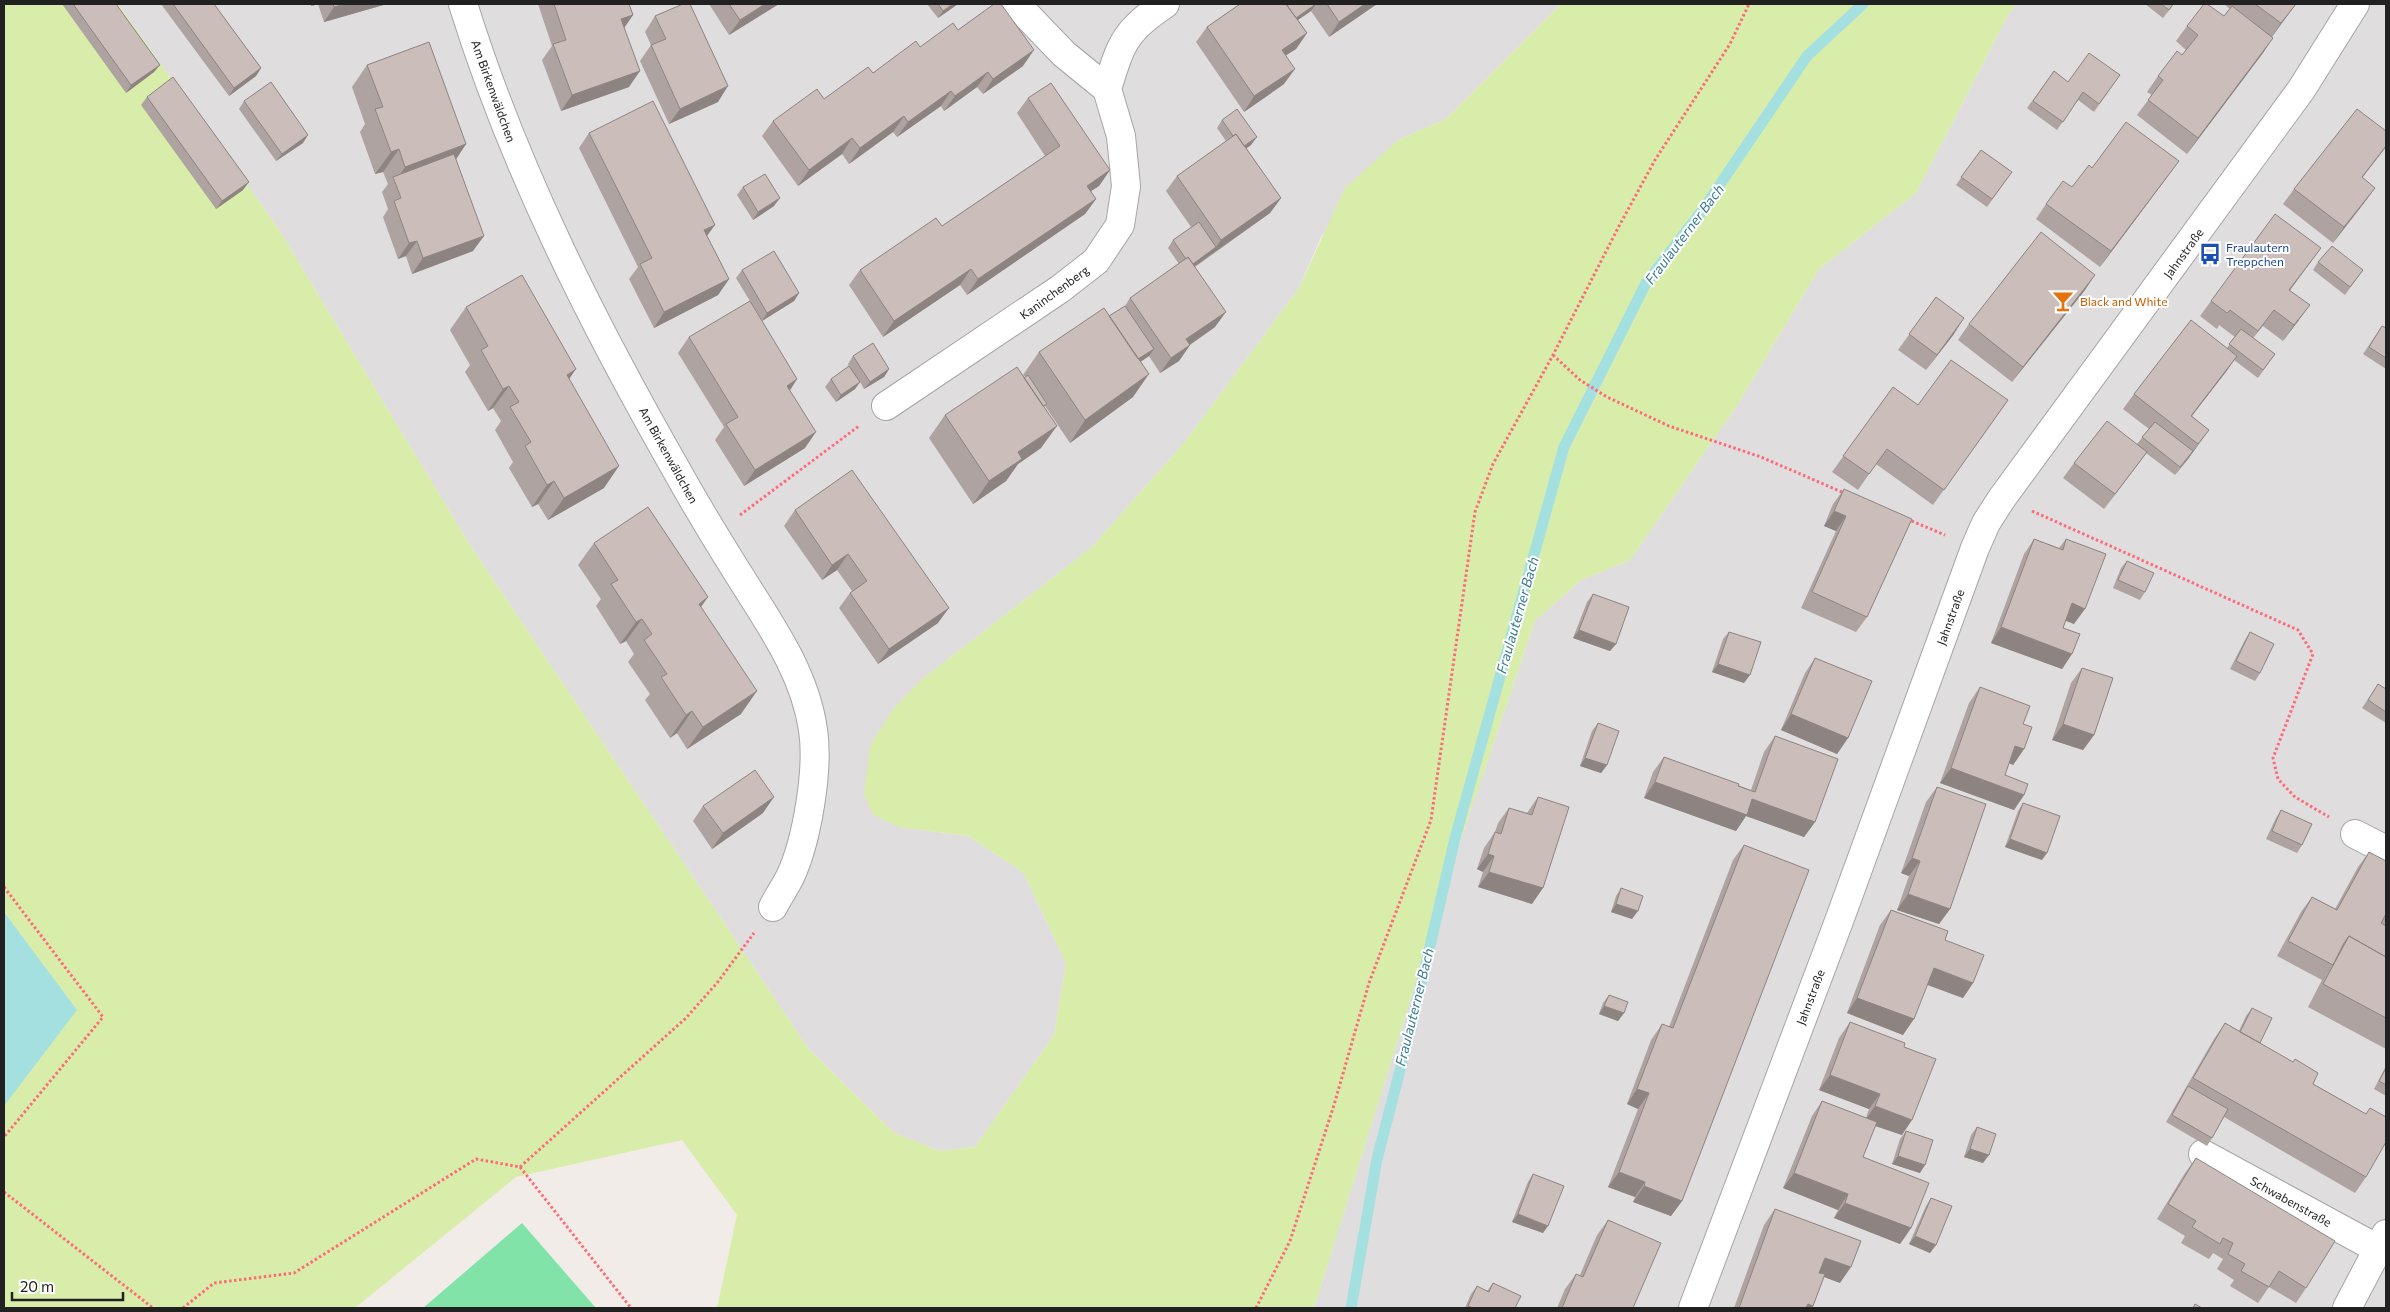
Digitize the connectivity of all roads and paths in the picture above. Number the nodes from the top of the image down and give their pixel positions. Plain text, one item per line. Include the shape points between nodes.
1 (463, 4) edge
2 (1016, 4) edge
3 (1166, 4) edge
4 (1749, 4) edge
5 (2355, 4) edge
6 (1107, 90) junction
7 (1553, 355) junction
8 (886, 406) joint
9 (1849, 494) edge
10 (2002, 498) junction
11 (1901, 517) edge
12 (714, 534) junction
13 (1975, 548) junction
14 (2355, 834) joint
15 (2386, 850) edge
16 (4, 887) edge
17 (773, 908) joint
18 (4, 1137) edge
19 (2203, 1154) dead end
20 (520, 1167) junction
21 (4, 1192) edge
22 (2382, 1241) edge
23 (153, 1308) edge
24 (183, 1308) edge
25 (631, 1308) edge
26 (1256, 1308) edge
27 (1693, 1308) edge
28 (2347, 1308) edge

1 - 12 street, Am Birkenwäldchen via 536,200 587,304
2 - 6 street via 1064,54
3 - 6 street via 1142,19 1121,45
4 - 7 path via 1730,44 1655,160
5 - 10 street, Jahnstraße via 2302,90
6 - 8 street, Kaninchenberg via 1121,136 1126,186 1120,225 1096,261 1060,289
7 - 9 path via 1580,380 1607,397 1669,426 1761,458
7 - 26 path via 1493,464 1475,512 1431,820 1369,983 1290,1241
8 - 12 path
10 - 13 street, Jahnstraße
10 - 14 path via 2298,630 2313,654 2273,758 2276,772 2278,779 2295,797
11 - 13 path
12 - 17 street, Am Birkenwäldchen via 781,642 804,688 814,732 814,778 804,832 791,875
13 - 27 street, Jahnstraße via 1836,930
14 - 15 street
16 - 18 path via 103,1017
17 - 20 path via 717,983 686,1018
19 - 22 street, Schwabenstraße
20 - 24 path via 476,1159 294,1273 214,1283
20 - 25 path
21 - 23 path
22 - 28 street

